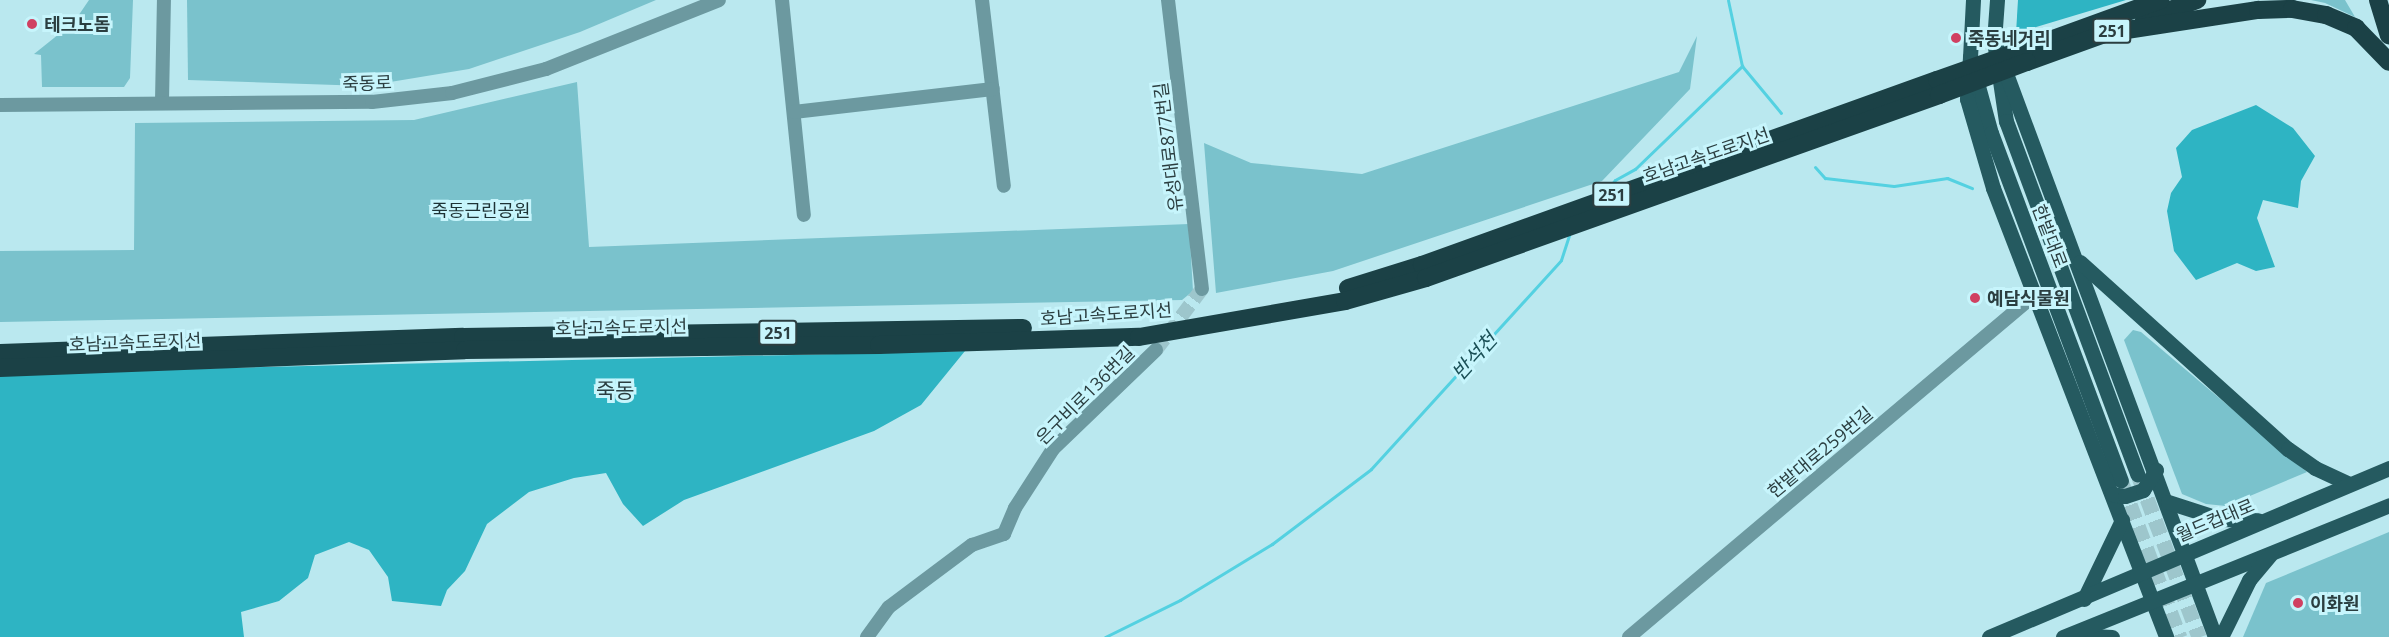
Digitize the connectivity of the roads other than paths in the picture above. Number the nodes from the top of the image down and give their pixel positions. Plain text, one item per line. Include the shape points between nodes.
1 (164, 0) edge
2 (719, 0) edge
3 (782, 0) edge
4 (982, 0) edge
5 (1168, 0) edge
6 (1973, 0) edge
7 (1997, 0) edge
8 (2160, 0) edge
9 (2197, 0) edge
10 (2378, 0) edge
11 (2107, 33) junction
12 (2389, 35) edge
13 (1994, 41) junction
14 (2026, 56) junction
15 (1970, 57) junction
16 (2389, 62) edge
17 (1938, 87) junction
18 (993, 89) junction
19 (162, 101) junction
20 (0, 105) edge
21 (794, 112) junction
22 (1004, 186) dead end
23 (804, 215) dead end
24 (1539, 229) junction
25 (2076, 260) junction
26 (1202, 289) tunnel mouth
27 (2037, 299) junction
28 (1156, 350) tunnel mouth
29 (0, 353) edge
30 (0, 368) edge
31 (2389, 468) edge
32 (2156, 471) junction
33 (2137, 474) tunnel mouth
34 (2121, 480) tunnel mouth
35 (2350, 484) junction
36 (2112, 494) junction
37 (2168, 502) junction
38 (2389, 505) edge
39 (2122, 520) junction
40 (2264, 520) junction
41 (2274, 551) junction
42 (2185, 554) junction
43 (2142, 573) junction
44 (2195, 582) junction
45 (2084, 599) junction
46 (2152, 599) junction
47 (2065, 636) edge
48 (867, 637) edge
49 (1629, 637) edge
50 (1989, 637) edge
51 (2112, 637) edge
52 (2166, 637) edge
53 (2215, 637) edge
54 (2221, 637) edge

1 - 19 street
2 - 19 street, 죽동로 via 546,69 452,93 372,102
3 - 21 street
4 - 18 street
5 - 26 street, 유성대로877번길
6 - 15 main road, 한밭대로
7 - 13 main road, 한밭대로
8 - 14 highway, 호남고속도로지선 / 251
9 - 11 highway, 호남고속도로지선 / 251
10 - 12 highway
11 - 14 highway, 호남고속도로지선 / 251
11 - 16 highway via 2258,10 2292,9 2326,15 2356,28
13 - 25 main road
13 - 33 main road, 한밭대로 via 2006,121
14 - 17 highway, 호남고속도로지선 / 251, bridge
15 - 27 main road via 1967,99 1974,128
15 - 34 main road, 한밭대로 via 1991,133
17 - 24 highway, 호남고속도로지선 / 251 via 1680,187
17 - 24 highway, 호남고속도로지선 / 251 via 1684,169
18 - 21 street
18 - 22 street
19 - 20 street, 죽동로
21 - 23 street
24 - 29 highway, 호남고속도로지선 / 251 via 1342,289 1227,313 1134,325 463,337
24 - 30 highway, 호남고속도로지선 / 251 via 1426,278 1345,301 1139,337 465,350
25 - 32 main road
25 - 35 main road via 2288,449 2315,468
27 - 36 main road
27 - 49 street, 한밭대로259번길 via 2026,302
28 - 48 street, 은구비로136번길 via 1053,449 1015,508 1004,534 972,545 889,607
31 - 35 main road, 월드컵대로
32 - 36 main road via 2143,490 2125,496
32 - 37 main road
35 - 40 main road, 월드컵대로
36 - 39 main road
37 - 40 main road via 2220,519
37 - 42 main road
38 - 41 main road
39 - 43 main road
39 - 45 main road
40 - 42 main road, 월드컵대로
41 - 44 main road
41 - 54 main road via 2248,580
42 - 43 main road, 월드컵대로
42 - 44 main road
43 - 45 main road, 월드컵대로
43 - 46 main road
44 - 46 main road
44 - 53 main road
45 - 50 main road, 월드컵대로
46 - 47 main road
46 - 52 main road
47 - 51 main road

